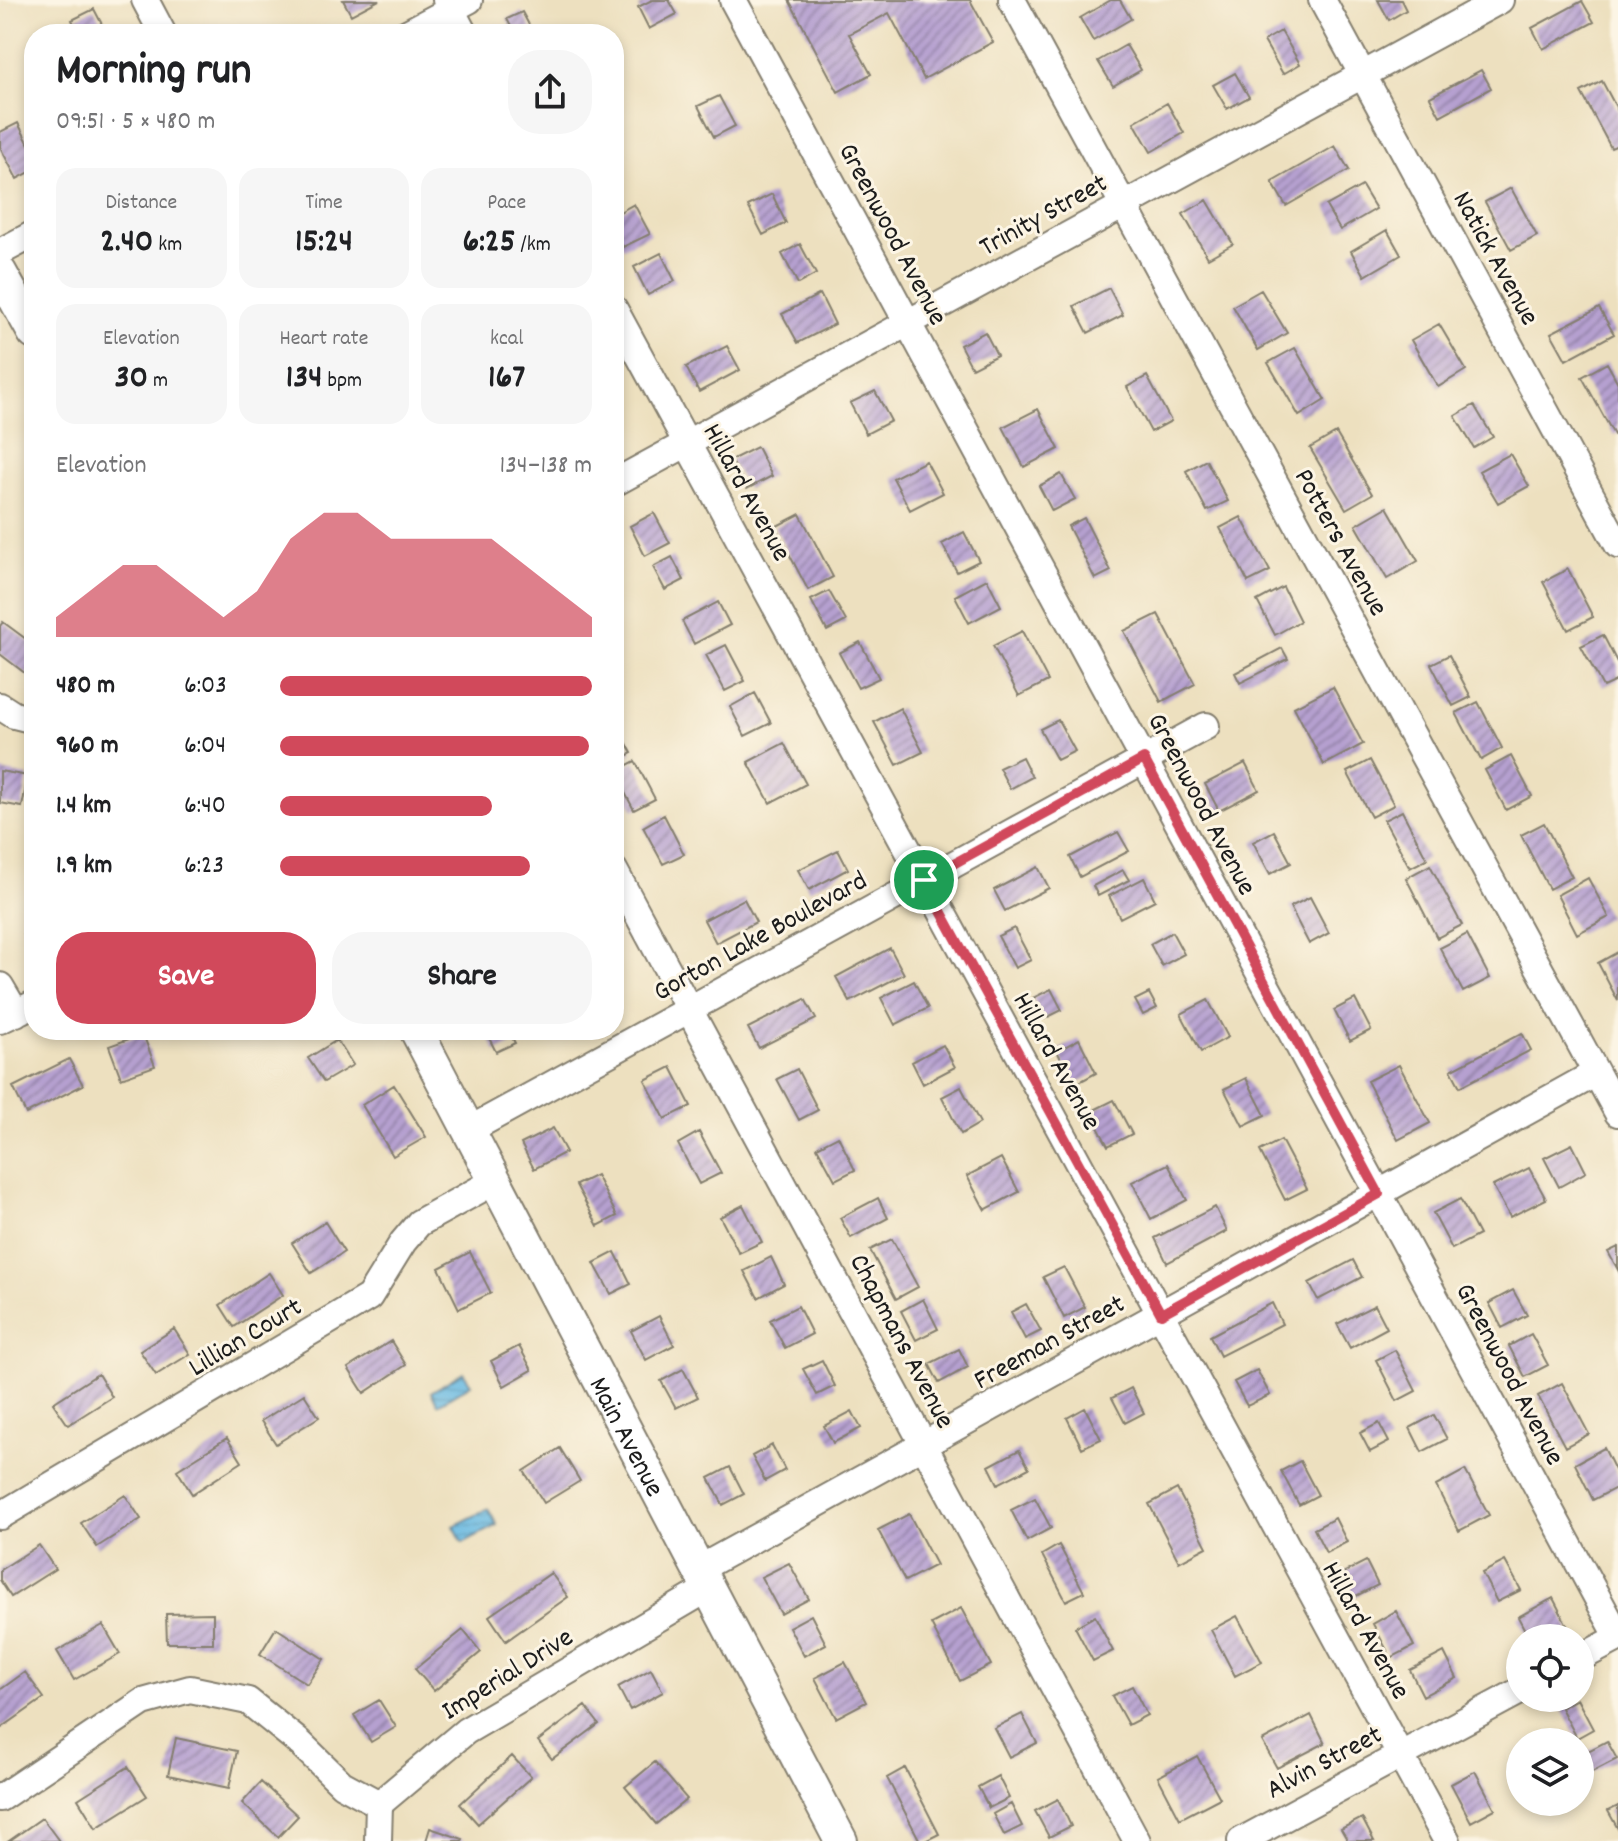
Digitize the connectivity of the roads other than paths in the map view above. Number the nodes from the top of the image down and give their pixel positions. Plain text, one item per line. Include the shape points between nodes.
1 (145, 0) edge
2 (733, 0) edge
3 (1012, 0) edge
4 (1322, 0) edge
5 (1500, 0) edge
6 (455, 3) edge
7 (158, 24) edge
8 (421, 24) edge
9 (461, 24) edge
10 (1363, 75) junction
11 (1124, 205) junction
12 (24, 239) edge
13 (0, 252) edge
14 (0, 272) edge
15 (24, 315) edge
16 (908, 323) junction
17 (624, 327) edge
18 (687, 443) junction
19 (624, 478) edge
20 (1618, 545) edge
21 (0, 706) edge
22 (24, 718) edge
23 (1206, 726) dead end
24 (1144, 759) junction
25 (924, 880) junction
26 (624, 889) edge
27 (0, 986) edge
28 (689, 1009) junction
29 (17, 1012) edge
30 (421, 1040) edge
31 (1596, 1073) junction
32 (1618, 1113) edge
33 (469, 1130) junction
34 (495, 1181) junction
35 (1379, 1194) junction
36 (1161, 1314) junction
37 (924, 1445) junction
38 (0, 1516) edge
39 (704, 1579) junction
40 (1618, 1637) edge
41 (1594, 1650) edge
42 (1506, 1698) edge
43 (1400, 1755) junction
44 (0, 1798) edge
45 (379, 1804) junction
46 (378, 1841) edge
47 (841, 1841) edge
48 (1137, 1841) edge
49 (1241, 1841) edge
50 (1447, 1841) edge

1 - 7 street
2 - 16 street, Greenwood Avenue
3 - 11 street, Potters Avenue
4 - 10 street, Natick Avenue
5 - 10 street, Trinity Street
6 - 8 street
6 - 9 street
10 - 11 street, Trinity Street
10 - 20 street, Natick Avenue
11 - 16 street, Trinity Street
11 - 31 street, Potters Avenue
12 - 13 street
14 - 15 main road
16 - 18 street, Trinity Street
16 - 24 street, Greenwood Avenue
17 - 18 street, Hillard Avenue
18 - 19 street, Trinity Street
18 - 25 street, Hillard Avenue
21 - 22 street
23 - 24 street, Gorton Lake Boulevard
24 - 25 street, Gorton Lake Boulevard
24 - 35 street, Greenwood Avenue
25 - 28 street, Gorton Lake Boulevard
25 - 36 street, Hillard Avenue
26 - 28 street, Chapmans Avenue
27 - 29 street
28 - 33 street, Gorton Lake Boulevard
28 - 37 street, Chapmans Avenue
30 - 33 main road, Main Avenue
31 - 32 street, Potters Avenue
31 - 35 street, Freeman Street
33 - 34 main road, Main Avenue
34 - 38 street, Lillian Court via 419,1223 369,1297
34 - 39 main road, Main Avenue
35 - 36 street, Freeman Street
35 - 40 street, Greenwood Avenue
36 - 37 street, Freeman Street
36 - 43 street, Hillard Avenue
37 - 39 street, Freeman Street
37 - 48 street, Chapmans Avenue
39 - 45 street, Imperial Drive via 466,1731
39 - 47 main road, Main Avenue
40 - 41 street
42 - 43 street, Alvin Street
43 - 49 street, Alvin Street
43 - 50 street, Hillard Avenue
44 - 45 street via 143,1702 190,1689 248,1701 342,1784
45 - 46 street

